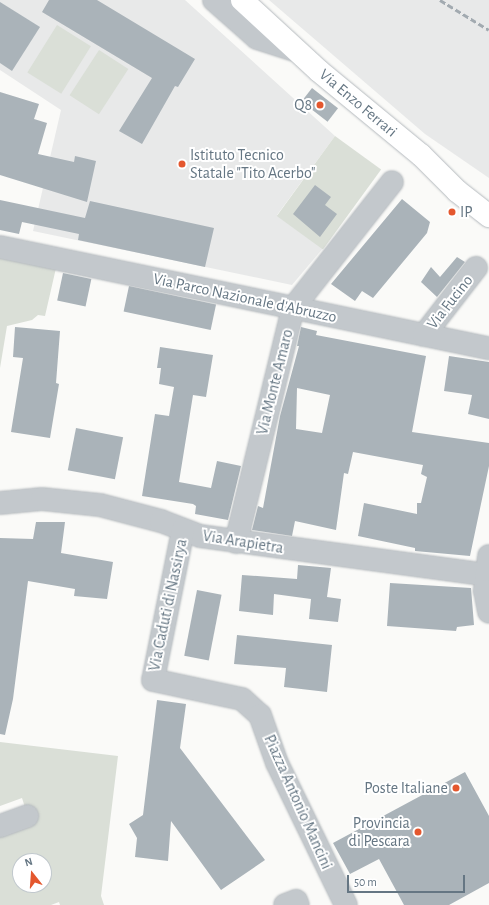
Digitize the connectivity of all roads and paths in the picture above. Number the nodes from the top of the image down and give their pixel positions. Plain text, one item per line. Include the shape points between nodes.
1 (214, 0) edge
2 (242, 0) edge
3 (295, 50) junction
4 (421, 155) junction
5 (392, 182) dead end
6 (489, 197) edge
7 (489, 216) edge
8 (0, 247) edge
9 (476, 268) dead end
10 (293, 308) junction
11 (424, 335) junction
12 (489, 348) edge
13 (0, 504) edge
14 (183, 530) junction
15 (236, 542) junction
16 (488, 568) edge
17 (489, 612) edge
18 (153, 680) joint
19 (27, 816) dead end
20 (0, 826) edge
21 (285, 905) edge
22 (298, 905) edge
23 (346, 905) edge

1 - 3 street, Via Enzo Ferrari via 257,38
2 - 3 main road, Via Enzo Ferrari
3 - 4 main road, Via Enzo Ferrari
4 - 6 main road, Via Enzo Ferrari
4 - 7 main road, Via Enzo Ferrari via 457,191
5 - 10 street, Via Monte Amaro
8 - 10 street, Via Parco Nazionale d'Abruzzo
9 - 11 street, Via Fucino
10 - 11 street, Via Parco Nazionale d'Abruzzo
10 - 15 street, Via Monte Amaro
11 - 12 street, Via Parco Nazionale d'Abruzzo
13 - 14 street, Via Arapietra via 42,499 100,505
14 - 15 street, Via Arapietra
14 - 18 street, Via Caduti di Nassirya
15 - 16 street, Via Arapietra
16 - 17 street
18 - 23 street, Piazza Antonio Mancini via 242,699 260,715 277,763
19 - 20 street
21 - 22 street via 296,901

